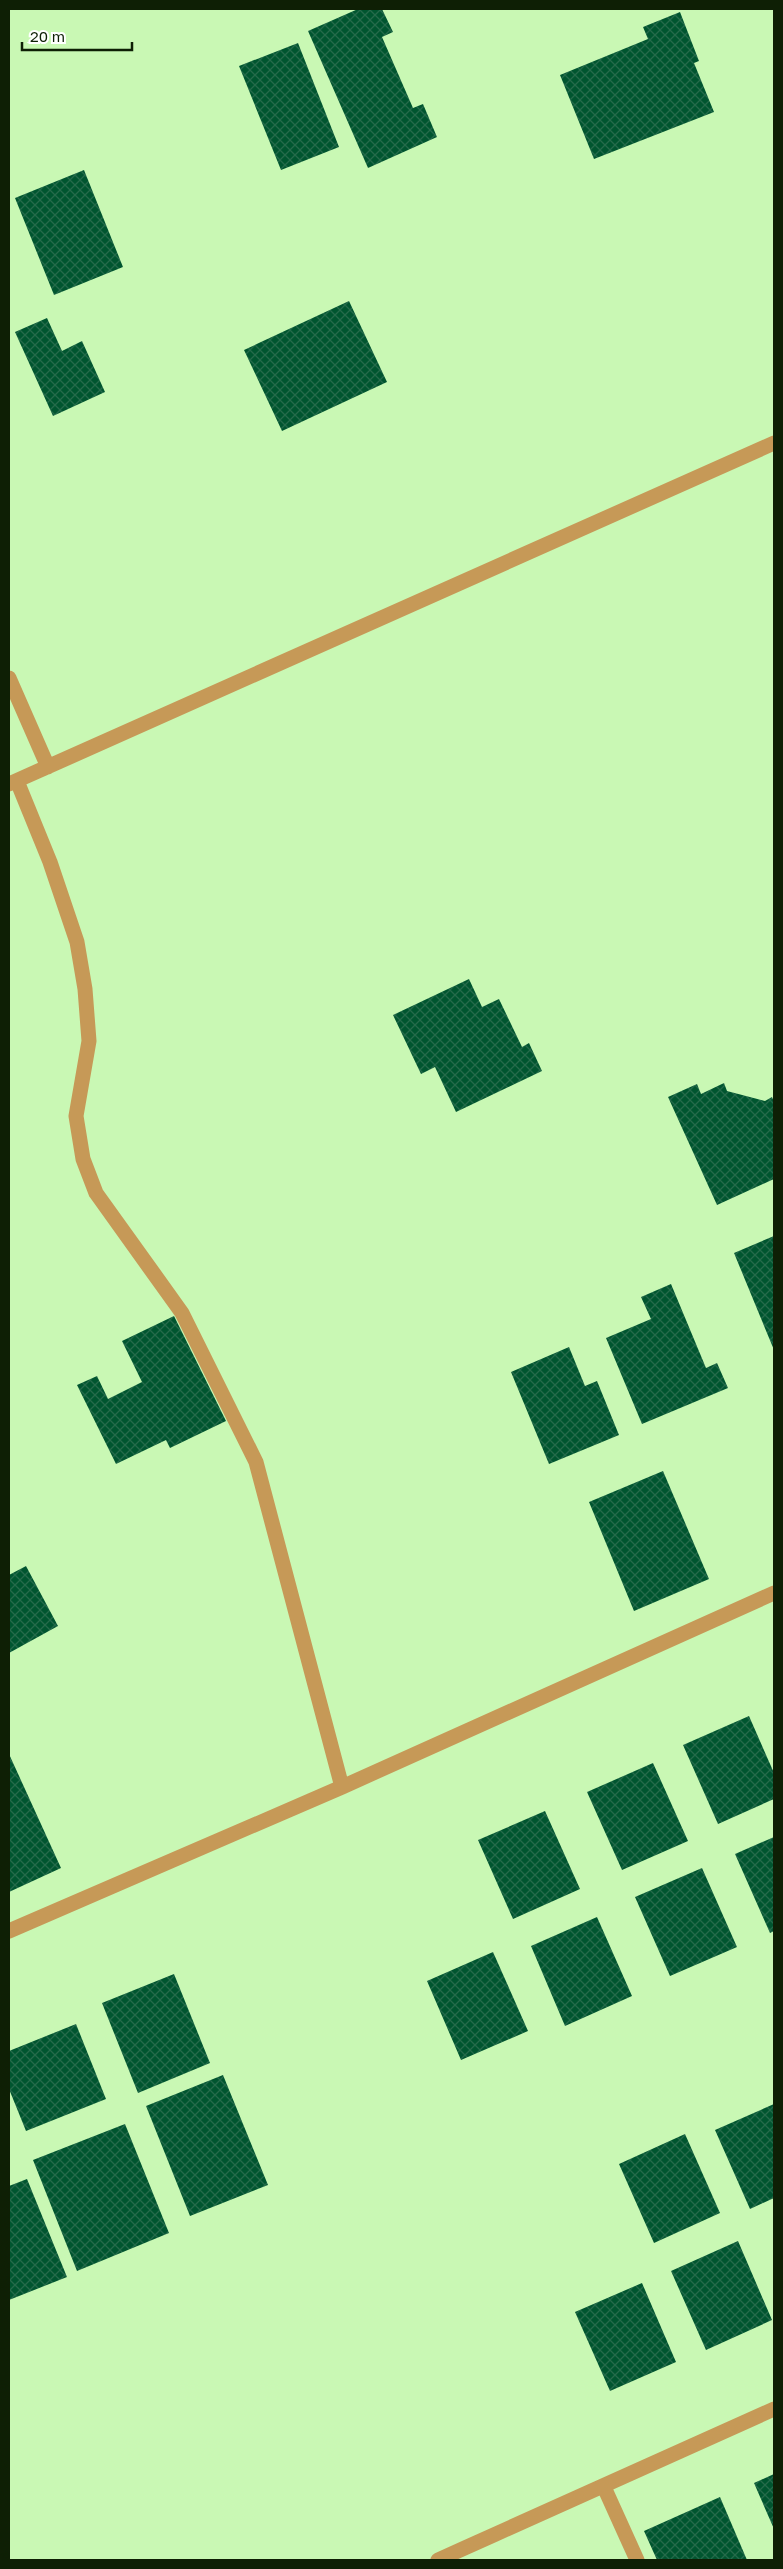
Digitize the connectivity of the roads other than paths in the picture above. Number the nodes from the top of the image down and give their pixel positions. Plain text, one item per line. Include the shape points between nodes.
1 (774, 443) edge
2 (9, 678) edge
3 (48, 767) junction
4 (13, 782) edge
5 (774, 1593) edge
6 (342, 1787) junction
7 (9, 1931) edge
8 (774, 2409) edge
9 (604, 2487) junction
10 (438, 2560) edge
11 (638, 2560) edge

1 - 3 street
2 - 3 street
3 - 4 street
4 - 6 street via 50,862 77,942 89,1041 76,1116 83,1159 96,1193 182,1313 256,1462
5 - 6 street
6 - 7 street
8 - 9 street
9 - 10 street
9 - 11 street

